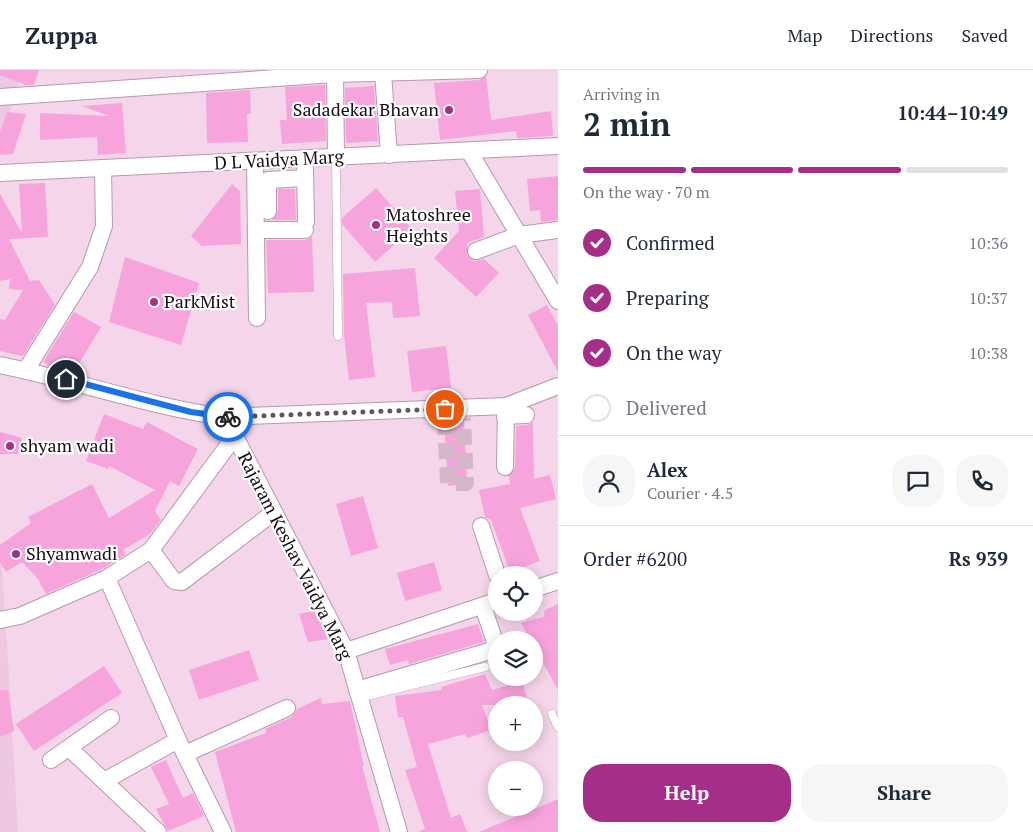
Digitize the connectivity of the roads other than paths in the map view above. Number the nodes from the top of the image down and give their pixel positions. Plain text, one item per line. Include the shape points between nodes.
1 (479, 70) edge
2 (335, 72) edge
3 (383, 73) junction
4 (0, 97) edge
5 (558, 146) edge
6 (469, 151) junction
7 (388, 155) junction
8 (336, 158) junction
9 (300, 159) junction
10 (255, 161) junction
11 (103, 168) junction
12 (0, 173) edge
13 (300, 178) junction
14 (268, 211) dead end
15 (256, 230) junction
16 (558, 230) edge
17 (519, 235) junction
18 (476, 251) dead end
19 (558, 302) edge
20 (257, 318) dead end
21 (338, 336) dead end
22 (0, 365) edge
23 (26, 370) junction
24 (558, 386) edge
25 (505, 411) junction
26 (526, 415) dead end
27 (225, 417) junction
28 (235, 436) junction
29 (505, 467) dead end
30 (274, 512) junction
31 (481, 526) dead end
32 (151, 550) junction
33 (494, 566) edge
34 (107, 578) junction
35 (558, 581) edge
36 (543, 586) edge
37 (488, 605) edge
38 (0, 620) edge
39 (346, 651) junction
40 (488, 652) edge
41 (485, 667) dead end
42 (358, 694) junction
43 (287, 708) dead end
44 (552, 714) dead end
45 (111, 718) dead end
46 (558, 727) edge
47 (182, 747) junction
48 (69, 748) junction
49 (52, 760) dead end
50 (104, 781) junction
51 (158, 832) edge
52 (222, 832) edge
53 (399, 832) edge

1 - 3 street
2 - 3 street
2 - 4 street
2 - 8 street
3 - 7 street
5 - 6 street, D L Vaidya Marg
6 - 7 street, D L Vaidya Marg
6 - 17 street
7 - 8 street, D L Vaidya Marg
8 - 9 street, D L Vaidya Marg
8 - 21 lane
9 - 10 street, D L Vaidya Marg
9 - 13 street
10 - 11 street, D L Vaidya Marg
10 - 15 street
11 - 12 street, D L Vaidya Marg
11 - 23 street via 104,226 90,267
13 - 14 street via 268,180
13 - 15 street via 305,226
15 - 20 street via 262,279
16 - 17 street
17 - 18 street
17 - 19 street
22 - 23 street
23 - 27 street via 191,412
24 - 25 street
25 - 26 street
25 - 27 street
25 - 29 street
27 - 28 street, Rajaram Keshav Vaidya Marg
28 - 30 street, Rajaram Keshav Vaidya Marg
28 - 32 street
30 - 32 street via 182,582 174,581
30 - 39 street, Rajaram Keshav Vaidya Marg
31 - 33 street
32 - 34 street
34 - 38 street via 20,616
34 - 47 street
35 - 36 street
37 - 39 street
39 - 42 street, Rajaram Keshav Vaidya Marg
40 - 42 street
41 - 42 lane
42 - 53 street, Rajaram Keshav Vaidya Marg
43 - 47 street
44 - 46 lane
45 - 48 street
47 - 50 street
47 - 52 street
48 - 49 street
48 - 50 street
50 - 51 street

